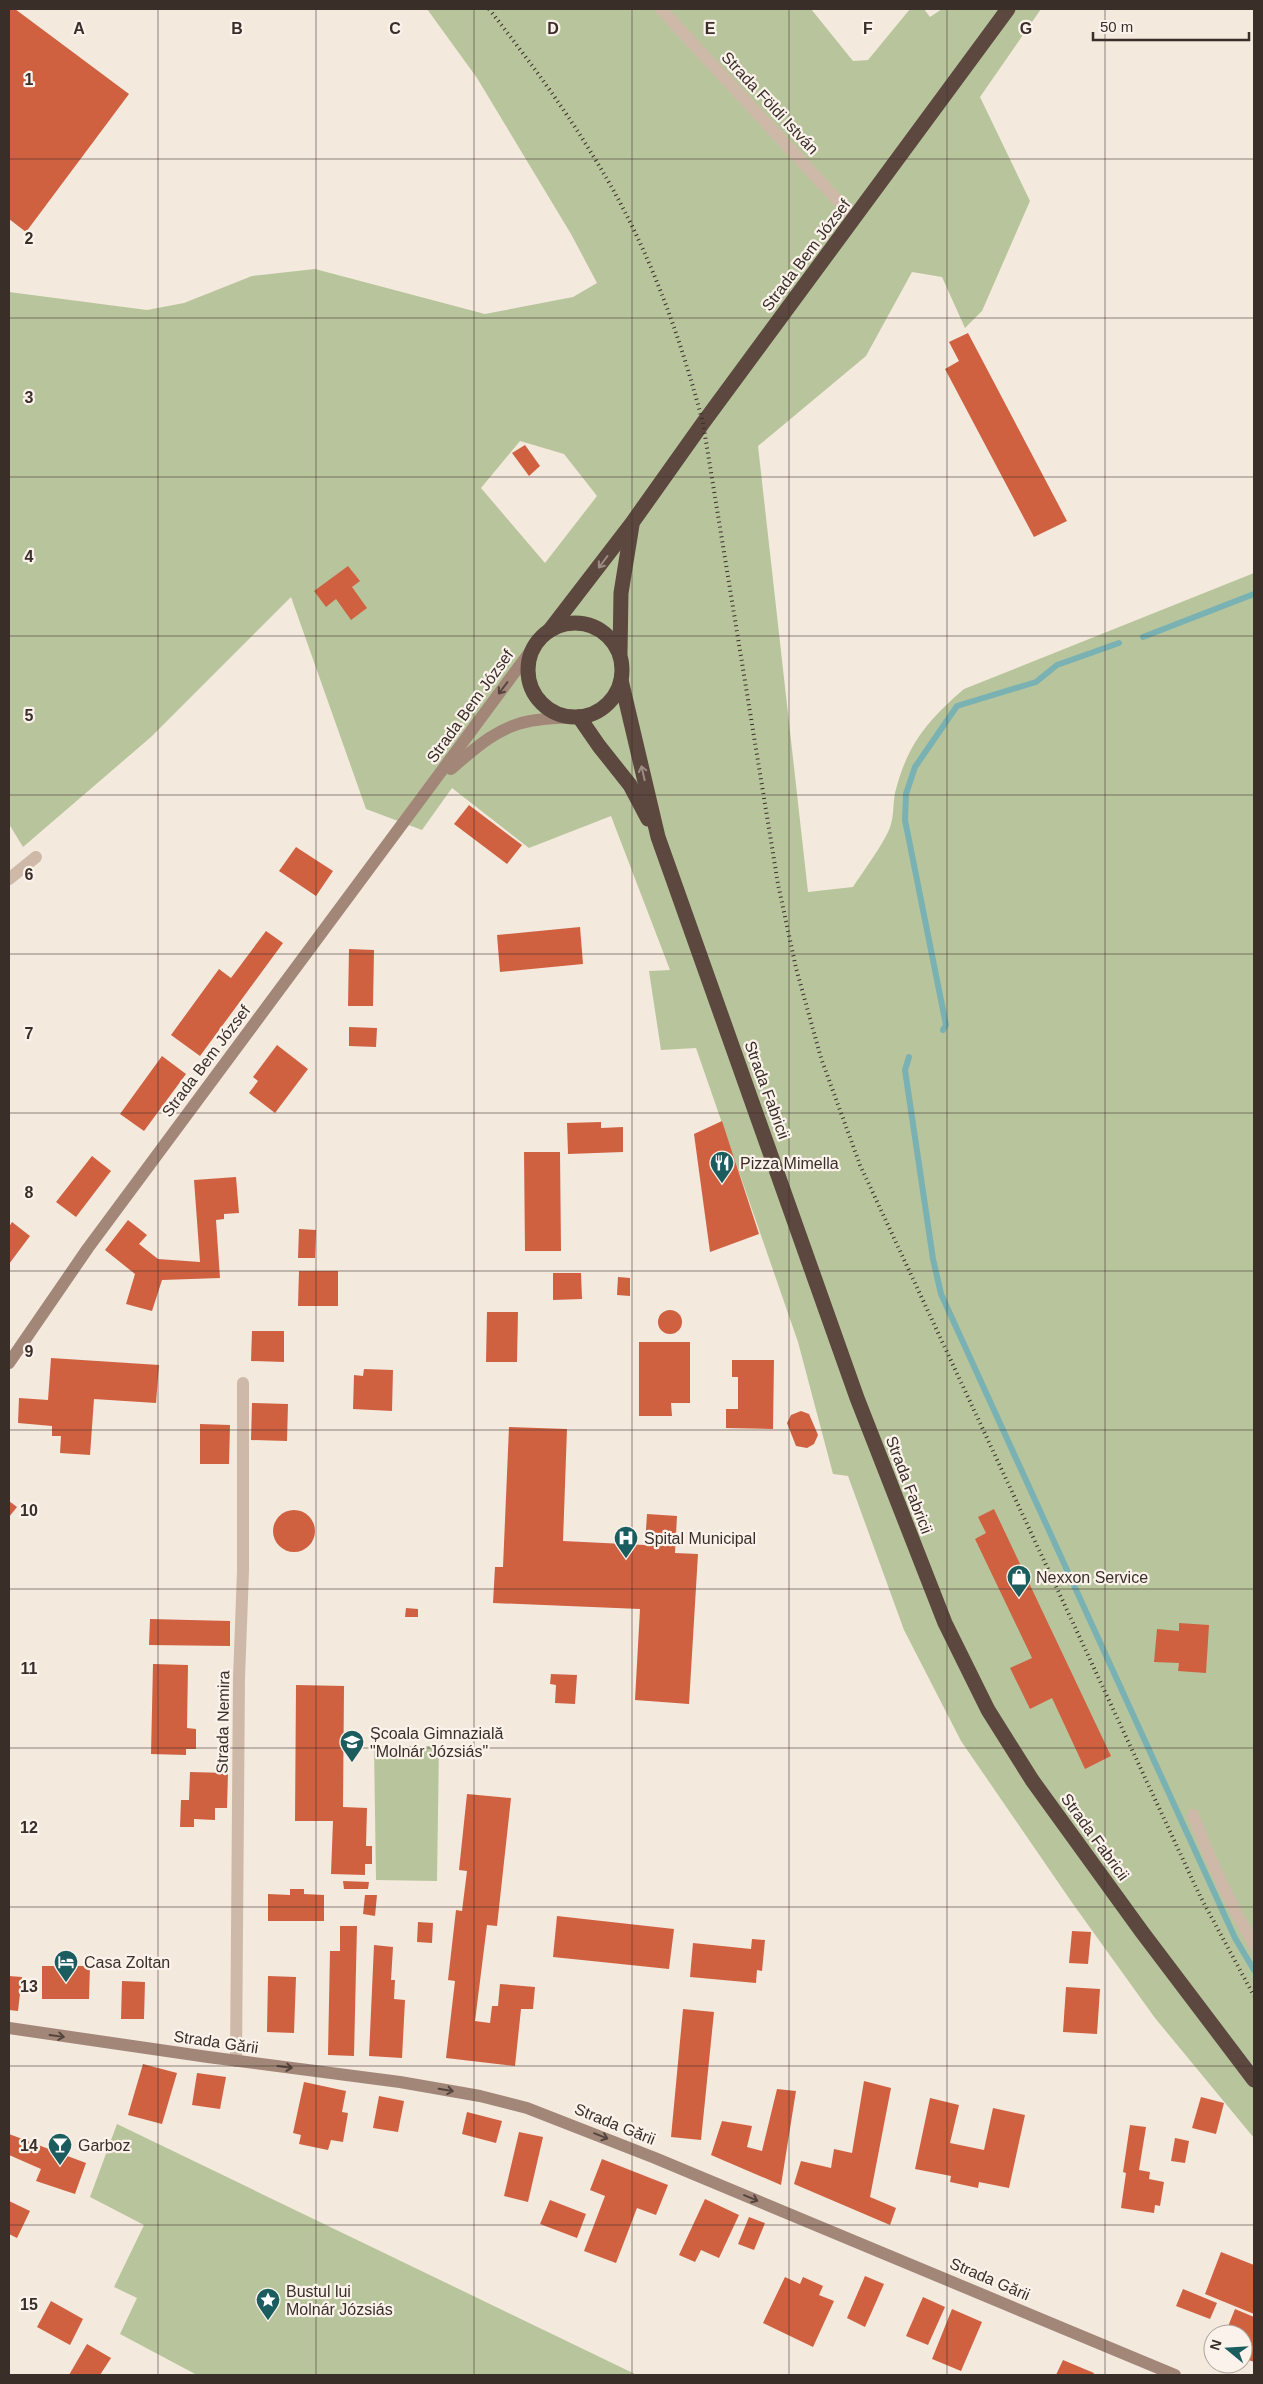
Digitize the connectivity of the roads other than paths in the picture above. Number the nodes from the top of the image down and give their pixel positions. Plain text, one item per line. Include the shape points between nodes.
1 (661, 9) edge
2 (1008, 9) edge
3 (855, 219) junction
4 (632, 523) junction
5 (549, 631) junction
6 (532, 649) junction
7 (620, 655) junction
8 (621, 680) junction
9 (576, 717) junction
10 (435, 782) junction
11 (658, 837) junction
12 (36, 858) dead end
13 (9, 879) edge
14 (9, 1363) edge
15 (243, 1383) dead end
16 (1193, 1815) dead end
17 (1254, 1945) edge
18 (9, 2028) edge
19 (236, 2061) junction
20 (1254, 2080) edge
21 (1175, 2375) edge

1 - 3 street, Strada Földi István
2 - 3 highway, Strada Bem József
3 - 4 highway, Strada Bem József
4 -> 5 highway, Strada Bem József
4 - 7 highway, Strada Bem József via 621,593
5 - 6 highway
5 - 7 highway via 576,623 590,626 603,632
6 - 9 highway via 528,676 539,701 550,710
6 -> 10 main road, Strada Bem József
7 - 8 highway
8 - 9 highway via 615,695 604,707 590,715
11 -> 8 highway, Strada Fabricii
9 - 10 main road, Strada Bem József via 529,721 511,727 483,742
9 - 11 highway, Strada Fabricii via 630,785
10 - 14 main road, Strada Bem József via 88,1248
11 - 20 highway, Strada Fabricii via 857,1398 902,1517 964,1664 988,1710 1032,1780
12 - 13 street
15 - 19 street, Strada Nemira
16 - 17 street via 1233,1908
18 -> 19 main road, Strada Gării
19 -> 21 main road, Strada Gării via 400,2082 527,2108 655,2158

